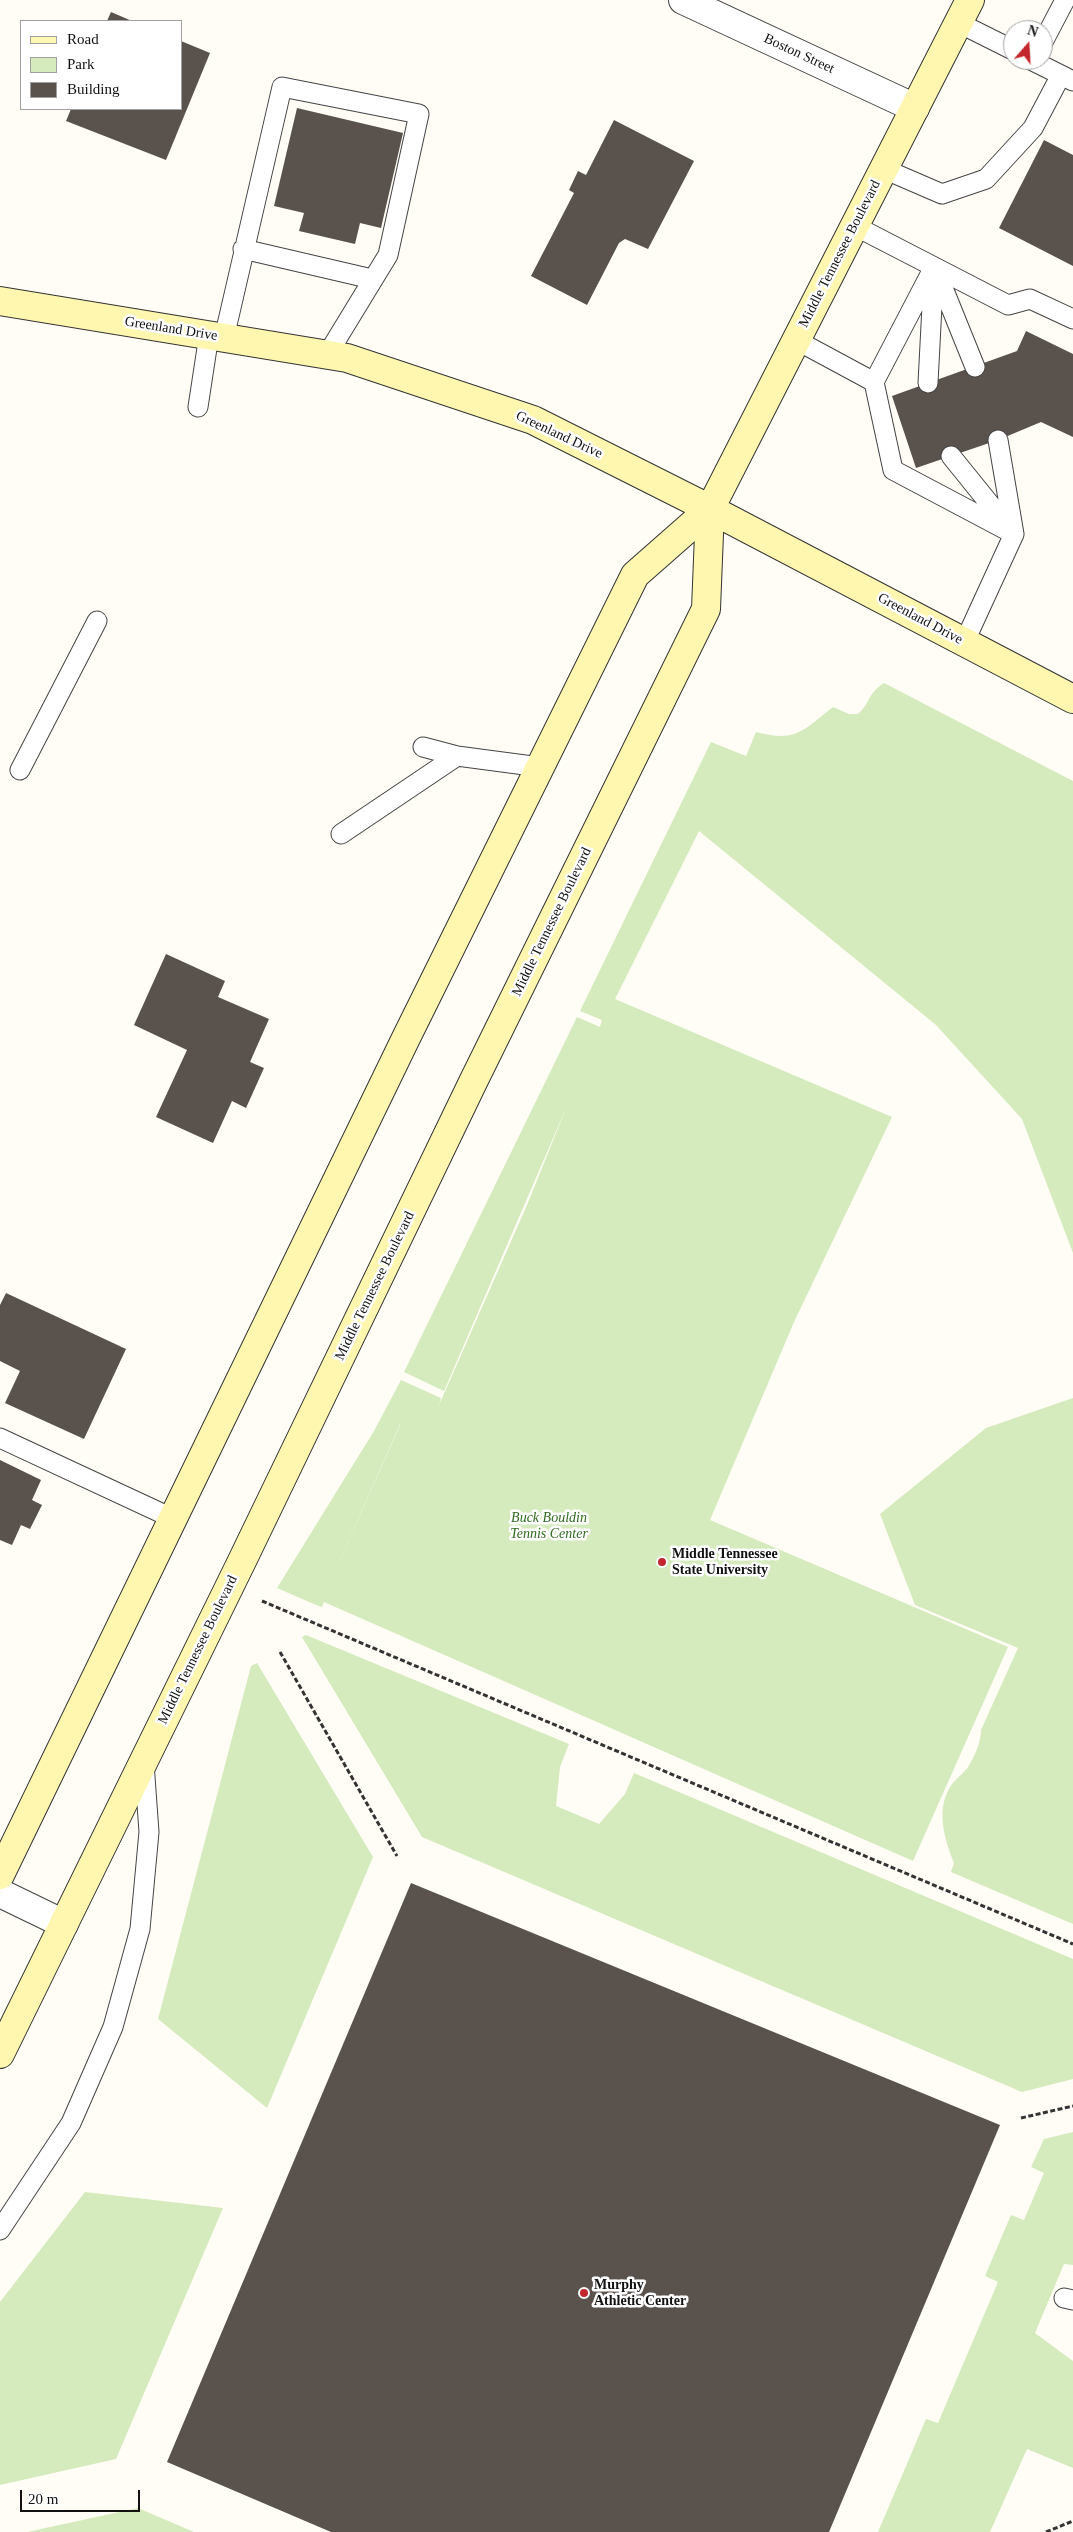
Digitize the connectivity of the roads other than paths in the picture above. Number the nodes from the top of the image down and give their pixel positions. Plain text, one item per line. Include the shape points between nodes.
1 (683, 0) edge
2 (1065, 0) edge
3 (964, 11) edge
4 (1053, 23) edge
5 (1003, 42) edge
6 (1052, 70) edge
7 (1067, 78) edge
8 (915, 108) junction
9 (884, 169) junction
10 (855, 226) junction
11 (243, 249) junction
12 (934, 266) junction
13 (372, 279) junction
14 (0, 301) edge
15 (1073, 320) edge
16 (216, 337) junction
17 (796, 340) junction
18 (328, 355) junction
19 (975, 367) dead end
20 (874, 382) junction
21 (928, 383) dead end
22 (198, 407) dead end
23 (998, 440) dead end
24 (951, 456) dead end
25 (710, 509) junction
26 (1014, 534) junction
27 (97, 620) dead end
28 (964, 643) junction
29 (1073, 699) edge
30 (423, 747) dead end
31 (457, 756) junction
32 (540, 767) junction
33 (20, 770) dead end
34 (341, 834) dead end
35 (0, 1438) edge
36 (174, 1519) junction
37 (144, 1758) junction
38 (0, 1875) edge
39 (0, 1894) edge
40 (64, 1924) junction
41 (0, 2054) edge
42 (0, 2230) edge

1 - 8 street, Boston Street
2 - 4 lane
3 - 5 lane
3 - 8 main road, Middle Tennessee Boulevard
6 - 7 lane
7 - 9 lane via 1033,128 986,179 942,194
8 - 9 main road, Middle Tennessee Boulevard
9 - 10 main road, Middle Tennessee Boulevard
10 - 12 lane
10 - 17 main road, Middle Tennessee Boulevard
11 - 13 lane
11 - 13 lane via 282,87 419,114 388,255
11 - 16 lane
12 - 15 lane via 1008,305 1030,299
12 - 19 lane
12 - 20 lane
12 - 21 lane
13 - 18 lane
14 - 16 main road, Greenland Drive
16 - 18 main road, Greenland Drive
16 - 22 lane
17 - 20 lane
17 - 25 main road, Middle Tennessee Boulevard
18 - 25 main road, Greenland Drive via 347,358 533,420
20 - 26 lane via 893,470
23 - 26 lane
24 - 26 lane
25 - 28 main road, Greenland Drive
25 - 32 main road, Middle Tennessee Boulevard via 635,575
25 - 37 main road, Middle Tennessee Boulevard via 706,609
26 - 28 lane
27 - 33 lane
28 - 29 main road, Greenland Drive
30 - 31 lane
31 - 32 lane
31 - 34 lane
32 - 36 main road, Middle Tennessee Boulevard
35 - 36 lane
36 - 38 main road, Middle Tennessee Boulevard
37 - 40 main road, Middle Tennessee Boulevard
37 - 42 lane via 149,1832 140,1929 113,2027 71,2123
39 - 40 street
40 - 41 main road, Middle Tennessee Boulevard

